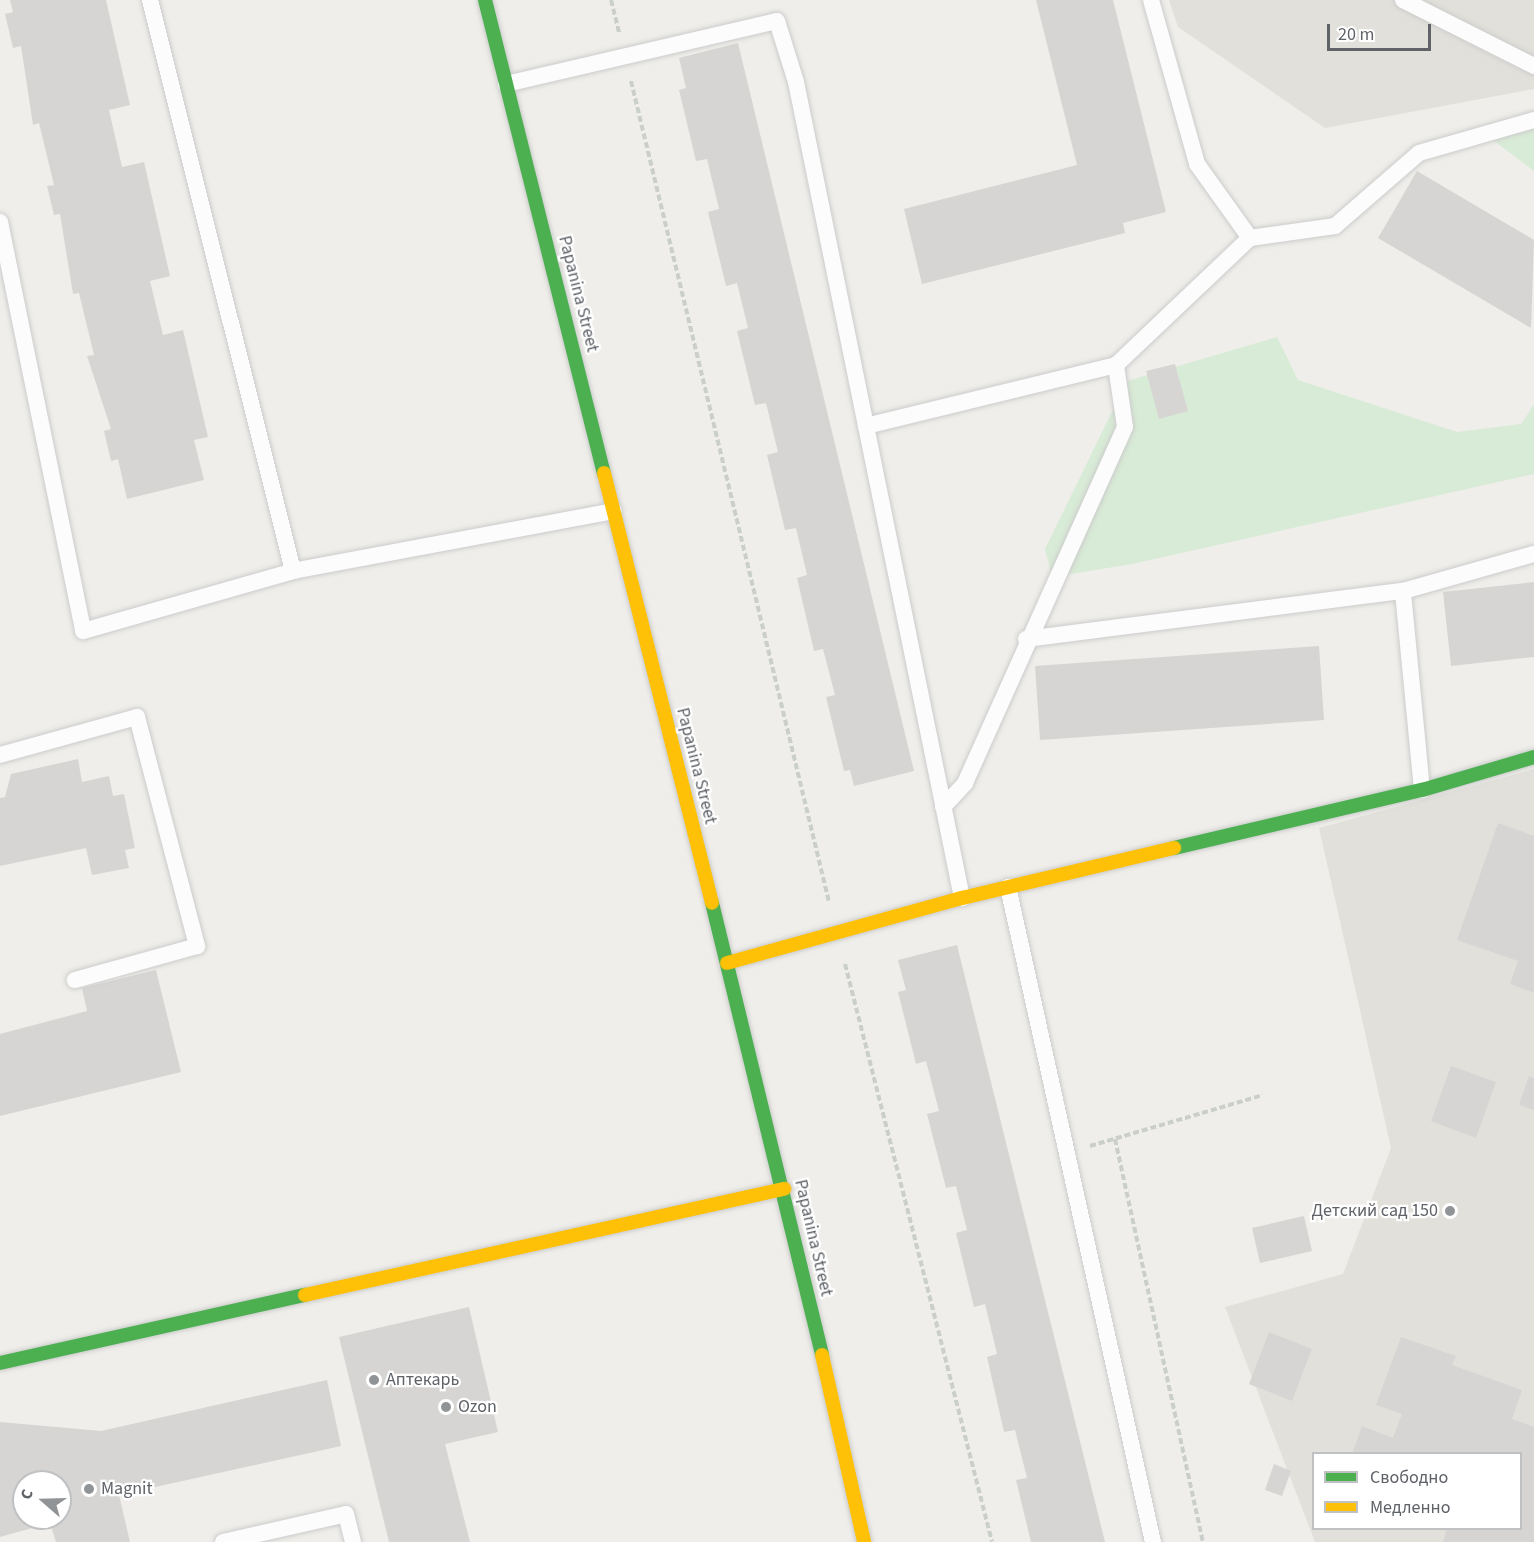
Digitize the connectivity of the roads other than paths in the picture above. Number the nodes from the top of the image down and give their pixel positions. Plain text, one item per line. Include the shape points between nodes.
1 (150, 0) edge
2 (485, 0) edge
3 (1151, 0) edge
4 (1403, 0) edge
5 (1534, 66) edge
6 (506, 84) junction
7 (1534, 120) edge
8 (0, 222) edge
9 (1250, 238) junction
10 (1116, 365) junction
11 (866, 426) junction
12 (614, 511) junction
13 (1534, 554) edge
14 (293, 571) junction
15 (1403, 591) junction
16 (1026, 639) junction
17 (0, 755) edge
18 (1534, 757) edge
19 (1422, 790) junction
20 (943, 807) junction
21 (1008, 887) junction
22 (962, 898) junction
23 (727, 963) junction
24 (75, 980) dead end
25 (784, 1189) junction
26 (0, 1363) edge
27 (223, 1542) edge
28 (352, 1542) edge
29 (864, 1542) edge
30 (1153, 1542) edge

1 - 14 lane
2 - 6 street, Papanina Street
3 - 9 lane via 1197,164
4 - 5 lane
6 - 11 lane via 777,21 796,82
6 - 12 street, Papanina Street
7 - 9 lane via 1419,153 1335,226
8 - 14 lane via 82,631
9 - 10 lane
10 - 11 lane
10 - 16 lane via 1125,427
11 - 20 lane
12 - 14 lane
12 - 23 street, Papanina Street
13 - 15 lane
15 - 16 lane
15 - 19 lane
16 - 20 lane via 965,783
17 - 24 lane via 137,717 197,945
18 - 19 street
19 - 21 street
20 - 22 lane
21 - 22 street
21 - 30 lane
22 - 23 street
23 - 25 street, Papanina Street
25 - 26 street
25 - 29 street, Papanina Street
27 - 28 lane via 346,1514

